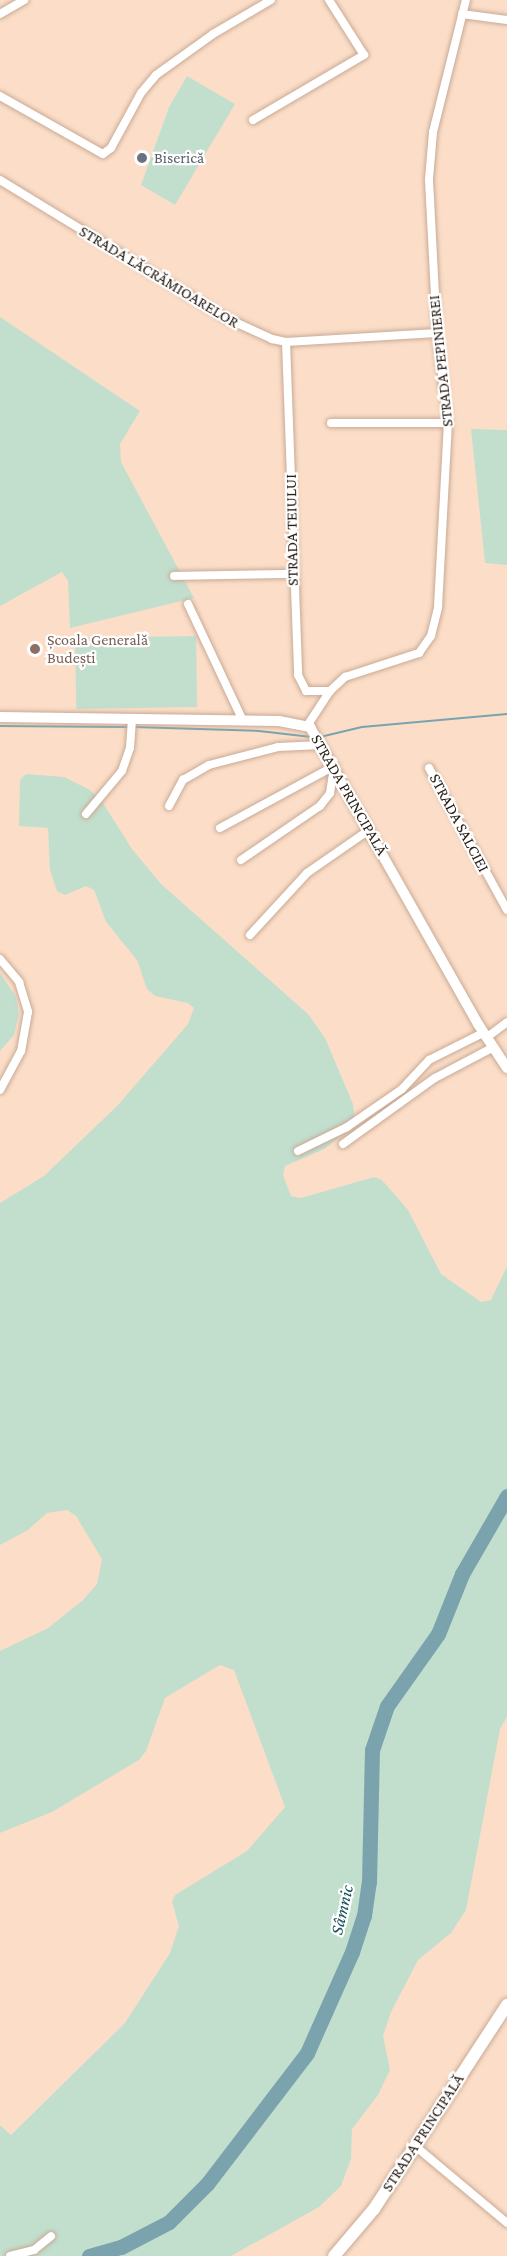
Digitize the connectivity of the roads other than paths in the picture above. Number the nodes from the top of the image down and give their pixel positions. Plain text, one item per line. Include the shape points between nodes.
1 (24, 0) edge
2 (271, 0) edge
3 (329, 0) edge
4 (466, 0) edge
5 (0, 14) edge
6 (462, 14) junction
7 (507, 20) edge
8 (0, 96) edge
9 (253, 120) dead end
10 (0, 180) edge
11 (437, 333) junction
12 (286, 342) junction
13 (331, 423) dead end
14 (448, 423) junction
15 (292, 574) junction
16 (174, 576) dead end
17 (188, 604) dead end
18 (330, 691) junction
19 (0, 717) edge
20 (243, 717) junction
21 (132, 721) junction
22 (309, 728) junction
23 (320, 744) junction
24 (334, 766) junction
25 (429, 768) dead end
26 (169, 806) dead end
27 (86, 814) dead end
28 (220, 828) dead end
29 (369, 830) junction
30 (241, 860) dead end
31 (507, 910) edge
32 (250, 935) dead end
33 (0, 959) edge
34 (507, 1022) edge
35 (484, 1035) junction
36 (492, 1048) junction
37 (507, 1068) edge
38 (0, 1090) edge
39 (343, 1144) dead end
40 (298, 1151) dead end
41 (507, 2006) edge
42 (415, 2146) junction
43 (507, 2223) edge
44 (51, 2236) dead end
45 (10, 2256) edge
46 (334, 2256) edge

1 - 5 street
2 - 8 street via 213,34 156,75 141,93 111,148 103,154
3 - 9 street via 364,55
4 - 6 street, STRADA PEPINIEREI
6 - 7 street
6 - 11 street, STRADA PEPINIEREI via 432,132 429,201
10 - 12 street, STRADA LĂCRĂMIOARELOR via 239,326
11 - 12 street, STRADA LĂCRĂMIOARELOR
11 - 14 street, STRADA PEPINIEREI
12 - 15 street, STRADA TEIULUI
13 - 14 street
14 - 18 street, STRADA PEPINIEREI via 441,593 429,641 419,653 358,670
15 - 16 street
15 - 18 street, STRADA TEIULUI via 300,685 306,691
17 - 20 street
18 - 22 street, STRADA PEPINIEREI
19 - 21 main road, STRADA PRINCIPALĂ
20 - 21 main road, STRADA PRINCIPALĂ
20 - 22 main road, STRADA PRINCIPALĂ
21 - 27 street via 122,771
22 - 23 main road, STRADA PRINCIPALĂ
23 - 24 main road, STRADA PRINCIPALĂ
23 - 26 street via 278,747 209,765 183,780
24 - 28 street
24 - 29 main road, STRADA PRINCIPALĂ
24 - 30 street via 330,793 321,806
25 - 31 street, STRADA SALCIEI
29 - 32 street via 307,873
29 - 35 main road, STRADA PRINCIPALĂ
33 - 38 street via 19,982 28,1012 21,1050
34 - 35 street
35 - 36 main road, STRADA PRINCIPALĂ
35 - 40 street via 429,1060 402,1089 347,1127
36 - 37 main road, STRADA PRINCIPALĂ
36 - 39 street via 435,1078
41 - 42 highway, STRADA PRINCIPALĂ
42 - 43 street
42 - 46 highway, STRADA PRINCIPALĂ via 361,2227
44 - 45 street via 34,2250

